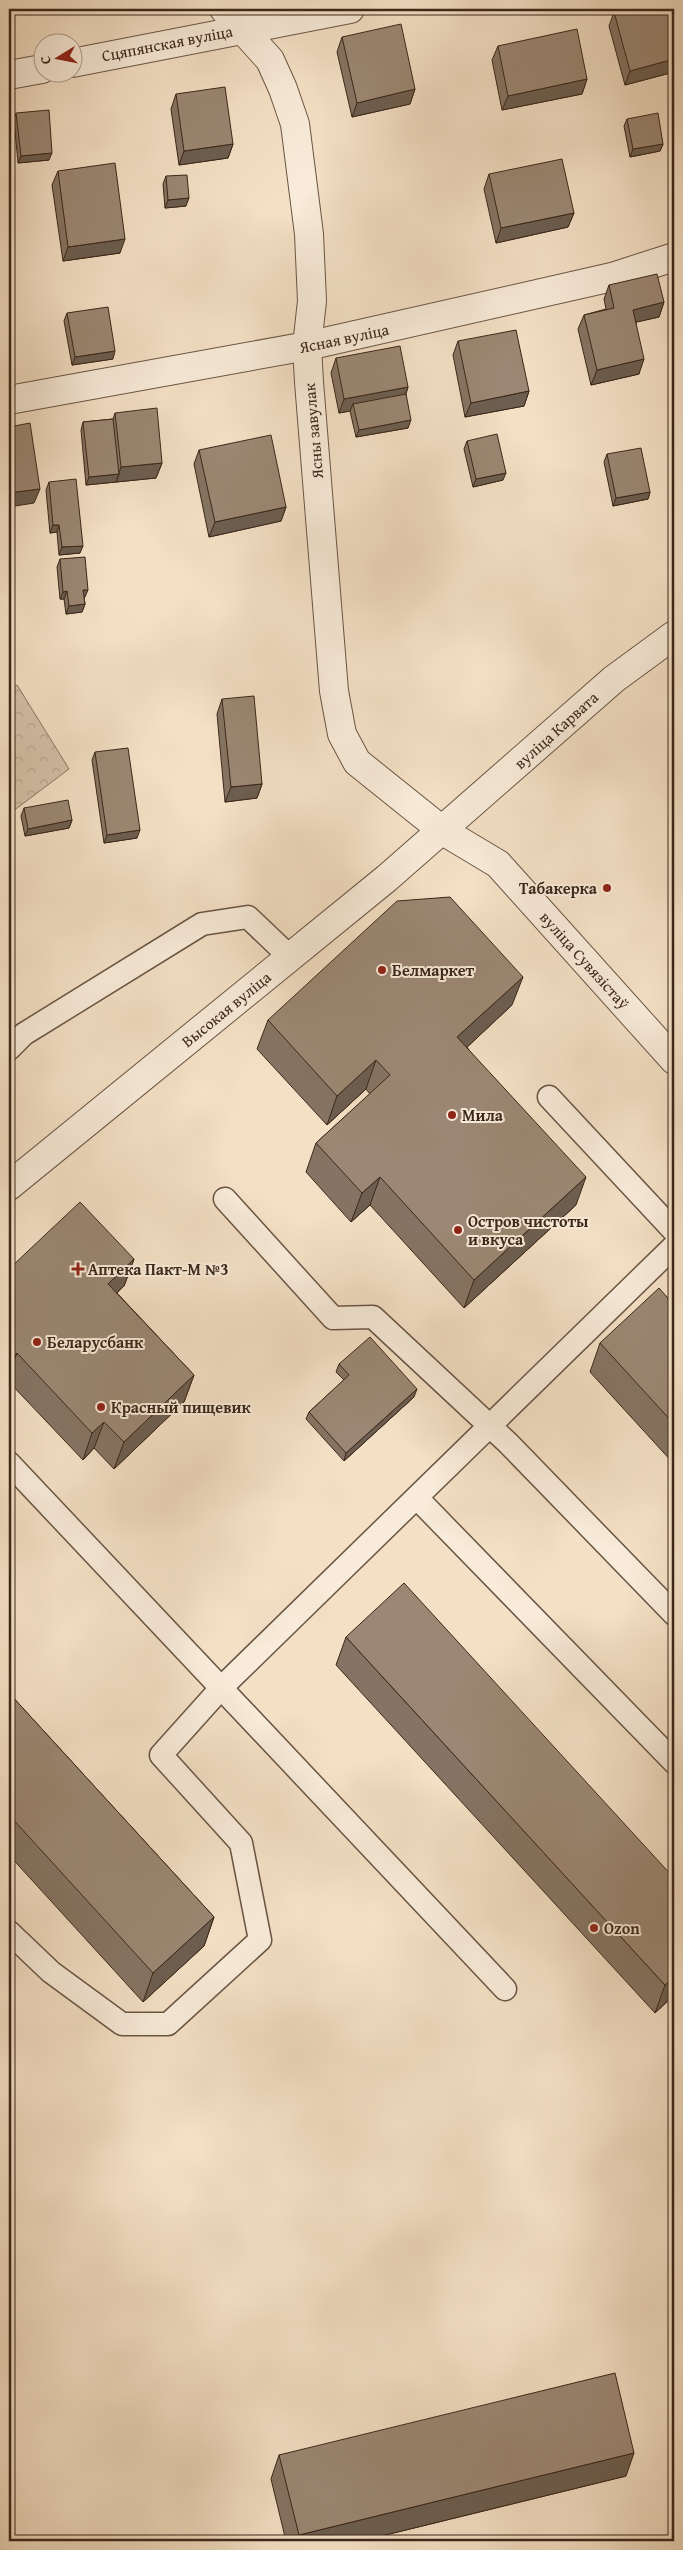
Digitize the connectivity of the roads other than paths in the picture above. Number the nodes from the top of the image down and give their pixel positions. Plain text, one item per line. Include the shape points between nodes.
1 (350, 9) edge
2 (233, 18) edge
3 (82, 59) edge
4 (32, 71) edge
5 (9, 76) edge
6 (674, 257) edge
7 (307, 346) junction
8 (9, 400) edge
9 (674, 635) edge
10 (443, 831) junction
11 (290, 957) junction
12 (9, 1050) edge
13 (674, 1060) edge
14 (549, 1097) dead end
15 (9, 1186) edge
16 (225, 1199) dead end
17 (674, 1231) edge
18 (674, 1246) edge
19 (489, 1427) junction
20 (9, 1463) edge
21 (417, 1498) junction
22 (674, 1614) edge
23 (222, 1687) junction
24 (674, 1762) edge
25 (9, 1932) edge
26 (505, 1990) dead end

1 - 2 street, Сцяпянская вуліца
2 - 3 street, Сцяпянская вуліца
2 - 7 street, Ясны завулак via 270,60 295,124 309,234 312,301
4 - 5 street
6 - 7 street, Ясная вуліца via 612,277
7 - 8 street, Ясная вуліца
7 - 10 street, Ясны завулак via 334,691 342,734 356,762
9 - 10 street, вуліца Карвата via 614,679
10 - 11 street, Высокая вуліца
10 - 13 street, вуліца Сувязістаў via 498,864
11 - 12 lane via 248,918 202,924 24,1034
11 - 15 street, Высокая вуліца
14 - 17 lane
16 - 19 lane via 333,1318 372,1317
18 - 19 lane
19 - 21 lane
19 - 22 lane
20 - 23 lane
21 - 23 lane
21 - 24 lane
23 - 25 lane via 161,1755 241,1843 260,1940 168,2024 122,2024 51,1972
23 - 26 lane

